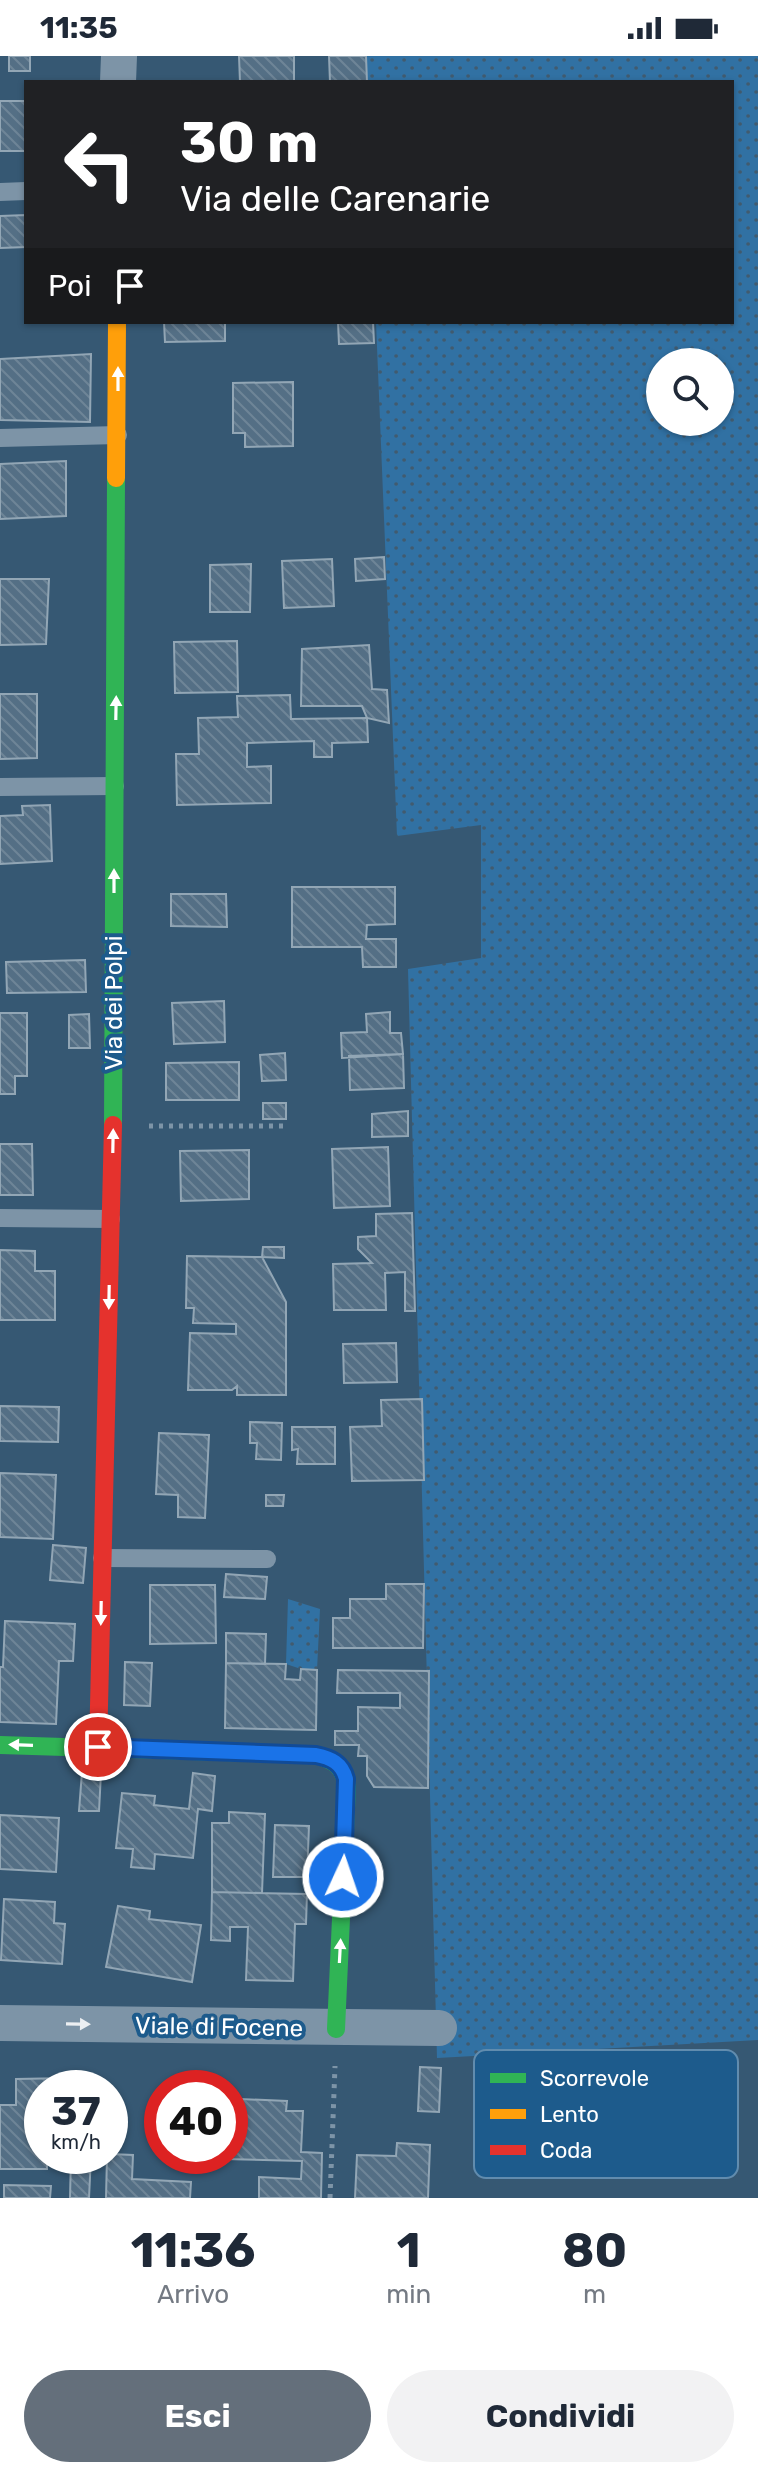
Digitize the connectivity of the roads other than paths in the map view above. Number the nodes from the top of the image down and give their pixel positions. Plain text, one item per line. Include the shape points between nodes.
1 (119, 56) edge
2 (118, 80) edge
3 (24, 191) edge
4 (0, 192) edge
5 (117, 324) edge
6 (118, 435) junction
7 (0, 438) edge
8 (115, 786) junction
9 (0, 787) edge
10 (0, 1218) edge
11 (111, 1219) junction
12 (102, 1558) junction
13 (267, 1559) dead end
14 (0, 1745) edge
15 (98, 1747) junction
16 (0, 2023) edge
17 (439, 2028) dead end
18 (336, 2029) junction

1 - 2 street
3 - 4 lane
6 -> 5 street, Via dei Polpi
6 - 7 lane
8 -> 6 street, Via dei Polpi
8 - 9 lane
11 -> 8 street, Via dei Polpi
10 - 11 lane
11 -> 12 street, Via dei Polpi
12 - 13 lane
12 -> 15 street, Via dei Polpi
15 -> 14 street
18 -> 15 street via 347,1786 339,1764 316,1755
16 -> 18 street, Viale di Focene
17 - 18 street, Viale di Focene

